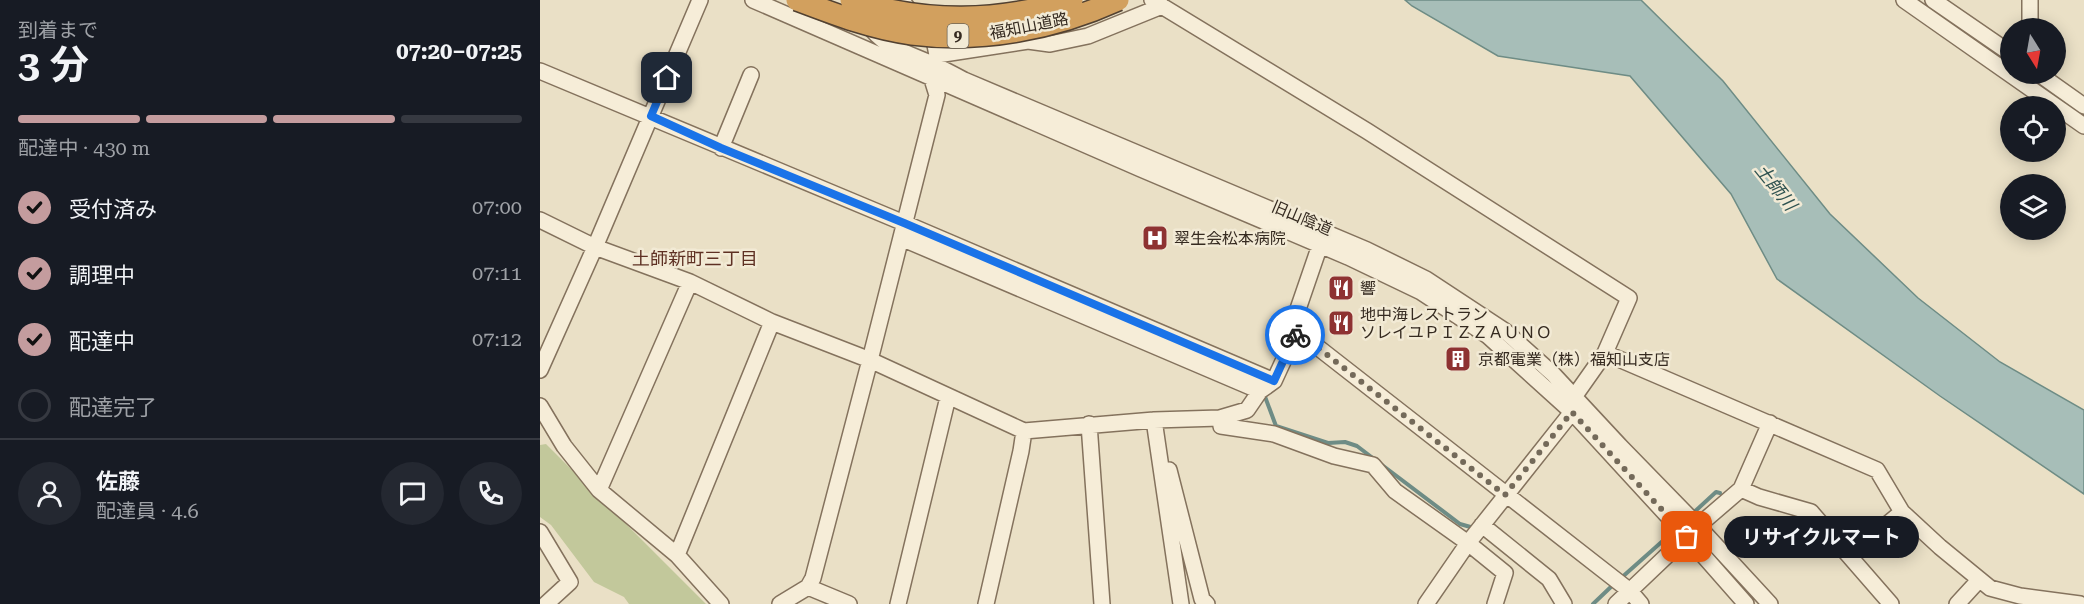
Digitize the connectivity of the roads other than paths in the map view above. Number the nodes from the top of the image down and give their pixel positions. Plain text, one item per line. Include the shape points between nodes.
1 (700, 0) edge
2 (753, 0) edge
3 (797, 0) edge
4 (852, 0) edge
5 (901, 0) edge
6 (1072, 0) edge
7 (1118, 0) edge
8 (1904, 0) edge
9 (1933, 0) edge
10 (2030, 0) edge
11 (1157, 3) edge
12 (2030, 18) edge
13 (2000, 46) edge
14 (934, 66) junction
15 (540, 71) edge
16 (751, 75) dead end
17 (2053, 84) edge
18 (2084, 106) edge
19 (651, 116) junction
20 (2084, 126) edge
21 (721, 148) junction
22 (540, 220) edge
23 (902, 230) junction
24 (1320, 245) junction
25 (595, 247) junction
26 (690, 282) junction
27 (772, 322) junction
28 (1297, 331) junction
29 (1605, 353) junction
30 (870, 360) junction
31 (540, 370) edge
32 (1274, 381) junction
33 (1260, 391) junction
34 (948, 397) junction
35 (1573, 404) junction
36 (540, 406) edge
37 (1220, 418) junction
38 (1154, 420) junction
39 (1770, 423) junction
40 (1089, 424) junction
41 (1024, 431) junction
42 (1161, 463) junction
43 (1741, 489) junction
44 (599, 490) junction
45 (1505, 495) junction
46 (1902, 512) junction
47 (1482, 525) junction
48 (1693, 531) junction
49 (540, 532) edge
50 (1468, 543) junction
51 (677, 555) junction
52 (1850, 555) junction
53 (1979, 580) junction
54 (808, 587) junction
55 (1630, 591) junction
56 (546, 604) edge
57 (722, 604) edge
58 (780, 604) edge
59 (849, 604) edge
60 (898, 604) edge
61 (986, 604) edge
62 (1102, 604) edge
63 (1181, 604) edge
64 (1207, 604) edge
65 (1426, 604) edge
66 (1496, 604) edge
67 (1564, 604) edge
68 (1616, 604) edge
69 (1641, 604) edge
70 (1746, 604) edge
71 (1770, 604) edge
72 (1891, 604) edge
73 (1957, 604) edge
74 (2080, 604) edge

1 - 19 street
2 - 14 street, 旧山陰道
3 - 7 highway, 福知山道路 / 9, bridge via 860,22 912,34 956,36 1039,27
4 - 6 highway, 福知山道路 / 9, bridge via 913,15 957,17 998,17
4 - 14 street via 875,35
5 - 14 street via 934,40
8 - 20 street
9 - 13 street
10 - 12 street
11 - 14 street via 1088,36 1050,44 1028,41 949,52
11 - 29 street via 1629,298
14 - 23 street via 937,95
14 - 24 street, 旧山陰道
14 - 35 street via 1426,279 1505,331 1553,374
15 - 19 street
16 - 21 street
17 - 18 street
19 - 21 street
19 - 25 street
21 - 23 street
22 - 25 street
23 - 30 street
23 - 32 street
23 - 33 street
24 - 28 street via 1297,312
24 - 35 street, 旧山陰道 via 1421,292 1488,336
25 - 26 street
25 - 31 street
26 - 27 street
26 - 44 street
27 - 30 street
27 - 51 street
28 - 32 street
28 - 45 street
29 - 35 street
29 - 39 street
30 - 34 street
30 - 54 street
32 - 33 street
33 - 37 street via 1247,410
34 - 41 street
34 - 60 street
35 - 45 street
35 - 48 street
36 - 44 street via 564,446
37 - 38 street
37 - 50 street via 1221,426 1274,434 1334,456 1373,465 1395,490
38 - 40 street
38 - 42 street
39 - 43 street
39 - 46 street via 1877,470
40 - 41 street
40 - 62 street
41 - 61 street
42 - 63 street
42 - 64 street via 1171,471 1202,599
43 - 48 street
43 - 52 street via 1811,512
44 - 51 street
45 - 47 street
45 - 55 street
46 - 52 street
46 - 53 street
47 - 50 street
47 - 67 street via 1549,579
48 - 55 street
48 - 70 street
48 - 71 street
49 - 56 street via 570,582
50 - 65 street
50 - 66 street via 1505,573
51 - 57 street
52 - 72 street
53 - 73 street
53 - 74 street via 1990,588 2020,597
54 - 58 street
54 - 59 street
55 - 68 street
55 - 69 street

